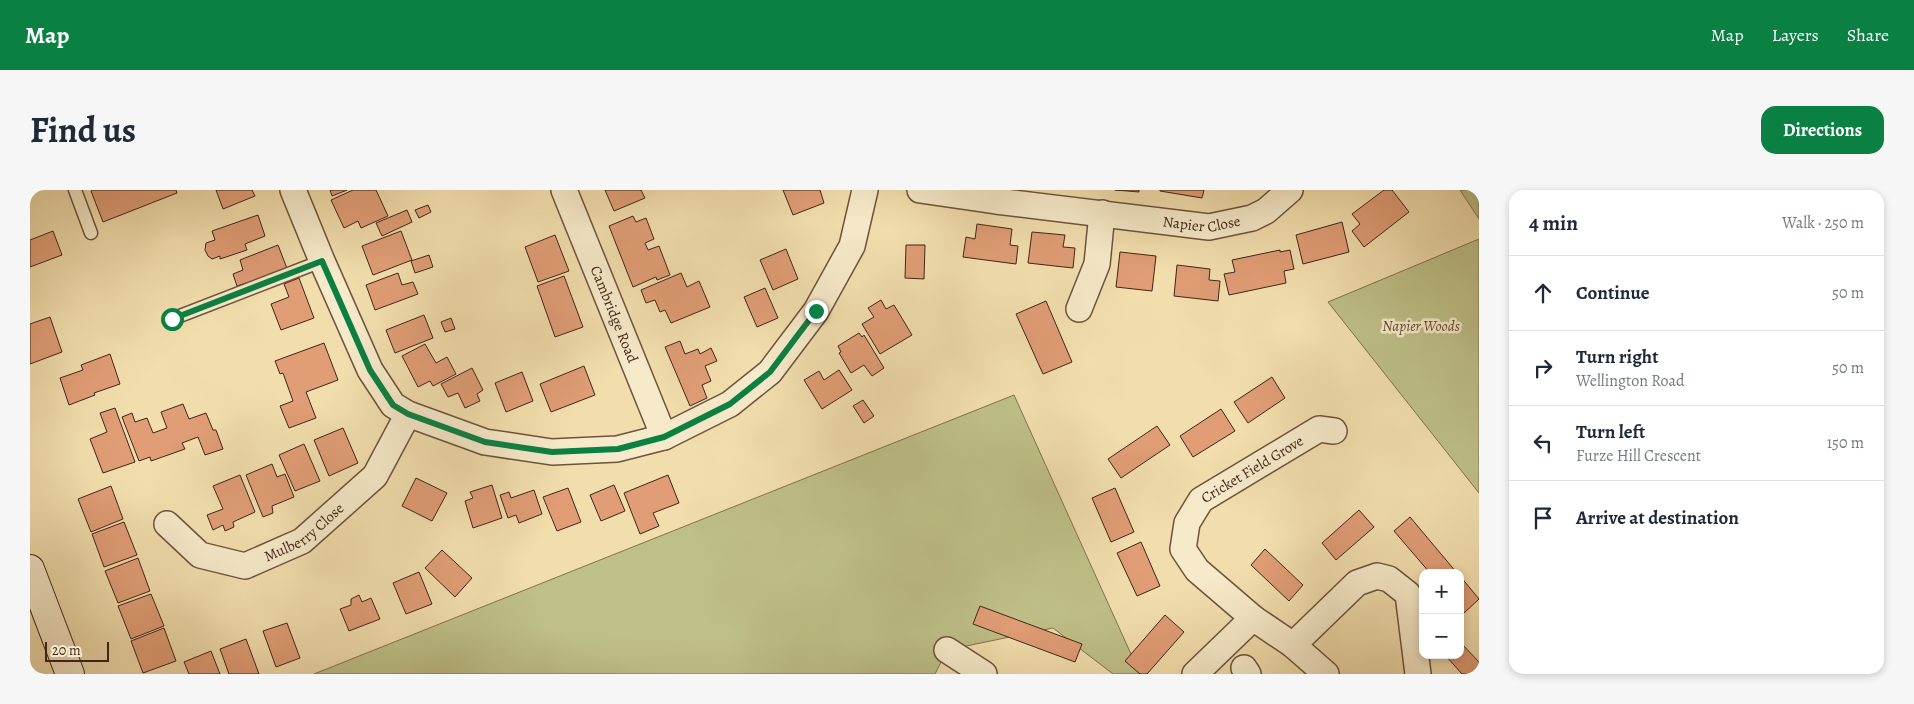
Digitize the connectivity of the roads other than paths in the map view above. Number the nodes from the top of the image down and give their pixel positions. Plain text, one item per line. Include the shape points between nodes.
1 (75, 190) edge
2 (293, 190) edge
3 (564, 190) edge
4 (865, 190) edge
5 (920, 190) edge
6 (1290, 190) edge
7 (1102, 213) junction
8 (91, 234) dead end
9 (322, 261) junction
10 (1079, 309) dead end
11 (172, 319) dead end
12 (400, 410) junction
13 (1334, 431) dead end
14 (664, 437) junction
15 (167, 524) dead end
16 (30, 569) edge
17 (1253, 618) junction
18 (1293, 644) junction
19 (947, 650) dead end
20 (70, 674) edge
21 (984, 674) edge
22 (1195, 674) edge
23 (1326, 674) edge
24 (1418, 674) edge

1 - 8 lane
2 - 9 street
3 - 14 street, Cambridge Road
4 - 14 street via 852,246 816,311 770,372 730,404
5 - 7 street, Napier Close
6 - 7 street, Napier Close via 1266,211 1252,218 1209,227
7 - 10 street via 1097,264
9 - 11 lane
9 - 12 street via 370,370
12 - 14 street via 485,442 552,452 618,449
12 - 15 street, Mulberry Close via 375,476 294,544 245,566 200,555
13 - 17 street, Cricket Field Grove via 1319,429 1201,500 1187,523 1183,549 1197,570
16 - 20 street
17 - 18 street, Cricket Field Grove
17 - 22 street
18 - 23 street, Cricket Field Grove
18 - 24 street via 1356,583 1376,576 1389,579 1408,594
19 - 21 street

